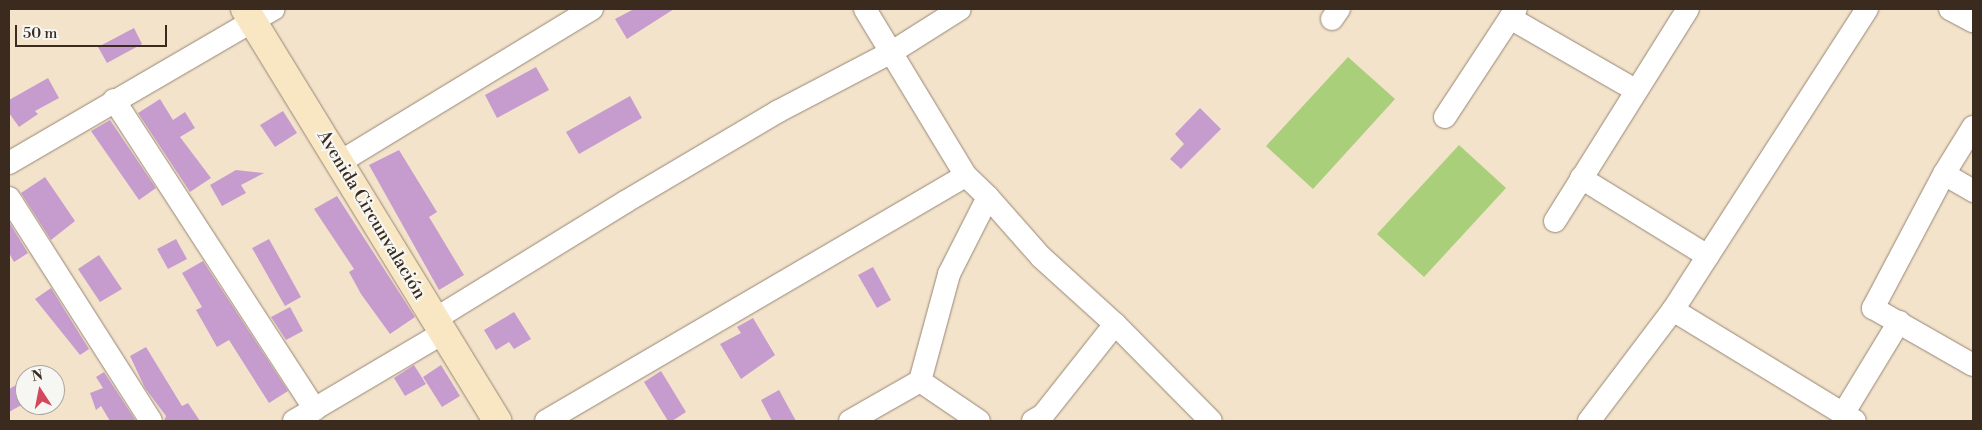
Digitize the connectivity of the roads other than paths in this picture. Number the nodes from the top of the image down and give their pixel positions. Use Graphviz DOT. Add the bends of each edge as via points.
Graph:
graph roads {
  1 [pos="592,9"];
  2 [pos="865,9"];
  3 [pos="960,9"];
  4 [pos="1688,9"];
  5 [pos="1867,9"];
  6 [pos="1950,9"];
  7 [pos="257,13"];
  8 [pos="1513,13"];
  9 [pos="1973,21"];
  10 [pos="892,52"];
  11 [pos="1635,90"];
  12 [pos="114,100"];
  13 [pos="1444,117"];
  14 [pos="1973,127"];
  15 [pos="340,162"];
  16 [pos="9,163"];
  17 [pos="1944,174"];
  18 [pos="966,176"];
  19 [pos="1581,178"];
  20 [pos="1973,191"];
  21 [pos="988,197"];
  22 [pos="9,198"];
  23 [pos="1555,221"];
  24 [pos="1708,256"];
  25 [pos="1673,310"];
  26 [pos="1899,322"];
  27 [pos="1115,324"];
  28 [pos="439,326"];
  29 [pos="1973,365"];
  30 [pos="920,381"];
  31 [pos="315,409"];
  32 [pos="1849,418"];
  33 [pos="151,421"];
  34 [pos="294,421"];
  35 [pos="497,421"];
  36 [pos="546,421"];
  37 [pos="850,421"];
  38 [pos="979,421"];
  39 [pos="1033,421"];
  40 [pos="1212,421"];
  41 [pos="1589,421"];
  1 -- 15 [label="street"];
  2 -- 10 [label="street"];
  3 -- 10 [label="street"];
  4 -- 11 [label="street"];
  5 -- 24 [label="street"];
  6 -- 9 [label="street"];
  7 -- 12 [label="street"];
  7 -- 15 [label="street, Avenida Circunvalación"];
  8 -- 11 [label="street"];
  8 -- 13 [label="street"];
  10 -- 18 [label="street"];
  10 -- 28 [label="street" via="777,112"];
  11 -- 19 [label="street"];
  12 -- 16 [label="street"];
  12 -- 31 [label="street"];
  14 -- 17 [label="street"];
  15 -- 28 [label="street, Avenida Circunvalación"];
  17 -- 20 [label="street"];
  17 -- 26 [label="street" via="1873,308"];
  18 -- 21 [label="street"];
  18 -- 36 [label="street"];
  19 -- 23 [label="street"];
  19 -- 24 [label="street"];
  21 -- 27 [label="street" via="1041,257"];
  21 -- 30 [label="street" via="949,274"];
  22 -- 33 [label="street"];
  24 -- 25 [label="street"];
  25 -- 32 [label="street"];
  25 -- 41 [label="street"];
  26 -- 29 [label="street"];
  26 -- 32 [label="street"];
  27 -- 39 [label="street" via="1043,415"];
  27 -- 40 [label="street"];
  28 -- 31 [label="street"];
  28 -- 35 [label="street, Avenida Circunvalación"];
  30 -- 37 [label="street"];
  30 -- 38 [label="street"];
  31 -- 34 [label="street"];
}
